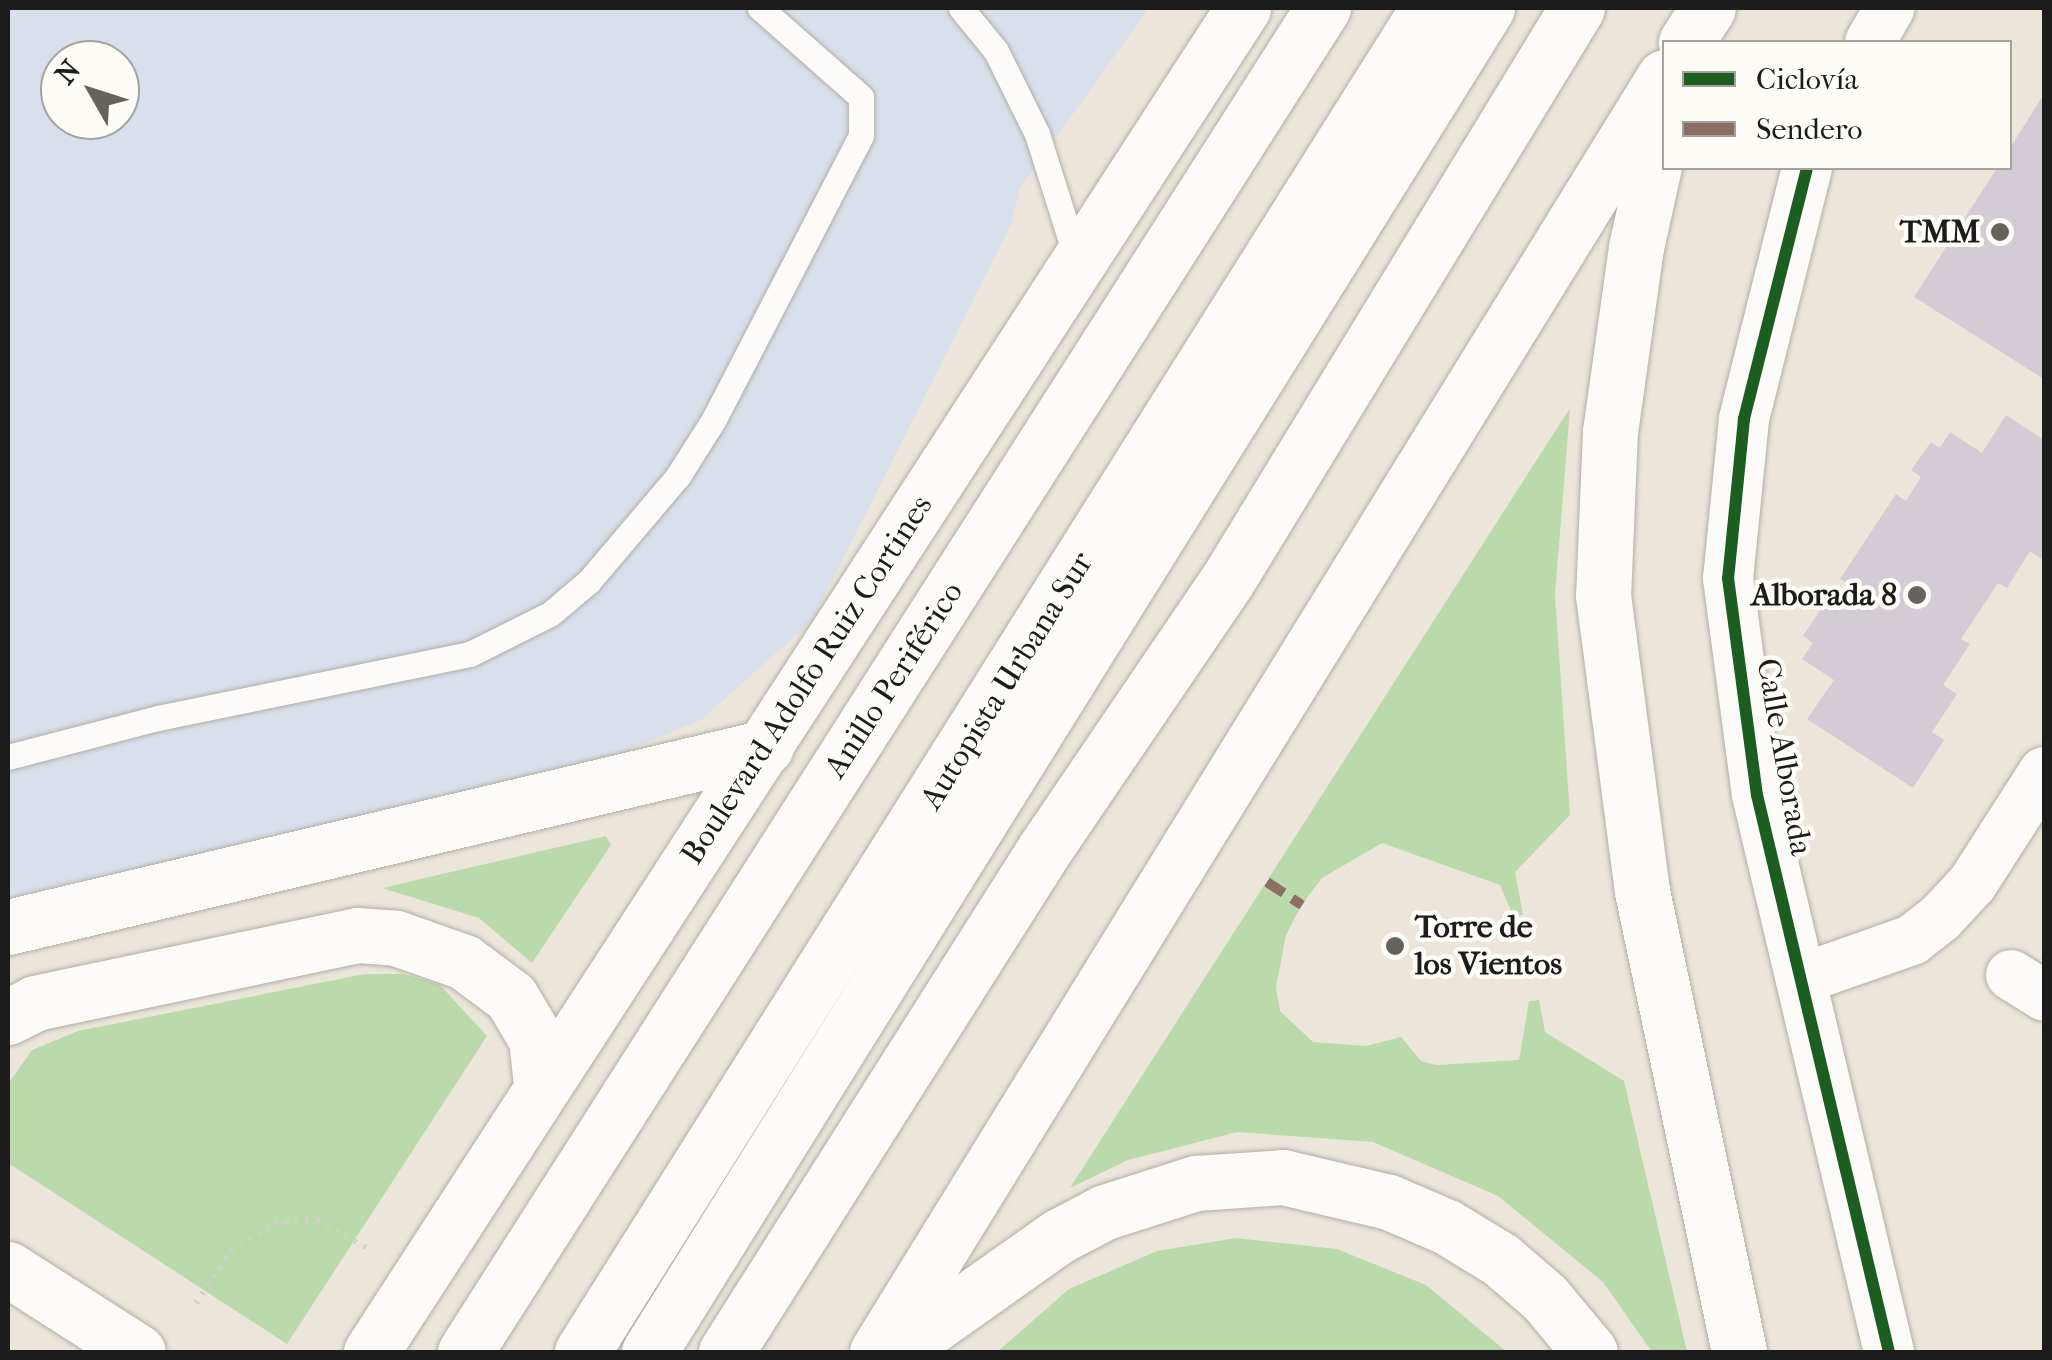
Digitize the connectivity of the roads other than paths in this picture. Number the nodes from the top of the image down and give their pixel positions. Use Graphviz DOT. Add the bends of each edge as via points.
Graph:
graph roads {
  1 [pos="760,8"];
  2 [pos="961,8"];
  3 [pos="1243,8"];
  4 [pos="1312,8"];
  5 [pos="1323,8"];
  6 [pos="1428,8"];
  7 [pos="1488,8"];
  8 [pos="1577,8"];
  9 [pos="1708,8"];
  10 [pos="1890,8"];
  11 [pos="1687,40"];
  12 [pos="1871,40"];
  13 [pos="1662,80"];
  14 [pos="1662,130"];
  15 [pos="1236,143"];
  16 [pos="1806,170"];
  17 [pos="1078,264"];
  18 [pos="766,748"];
  19 [pos="8,757"];
  20 [pos="2044,772"];
  21 [pos="8,928"];
  22 [pos="1802,979"];
  23 [pos="8,1017"];
  24 [pos="541,1084"];
  25 [pos="8,1269"];
  26 [pos="138,1352"];
  27 [pos="371,1352"];
  28 [pos="465,1352"];
  29 [pos="582,1352"];
  30 [pos="649,1352"];
  31 [pos="726,1352"];
  32 [pos="877,1352"];
  33 [pos="895,1352"];
  34 [pos="1590,1352"];
  35 [pos="1738,1352"];
  36 [pos="1889,1352"];
  1 -- 19 [label="lane" via="861,97 861,135 748,358 678,476 589,581 550,614 470,654 158,718"];
  2 -- 17 [label="lane" via="996,50 1037,134"];
  3 -- 17 [label="main road, Boulevard Adolfo Ruiz Cortines"];
  4 -- 15 [label="main road"];
  5 -- 15 [label="main road, Anillo Periférico"];
  6 -- 29 [label="main road, Autopista Urbana Sur"];
  7 -- 30 [label="main road, Autopista Urbana Sur"];
  8 -- 31 [label="main road" via="1227,581 1044,850"];
  9 -- 11 [label="main road"];
  10 -- 12 [label="street"];
  13 -- 32 [label="main road"];
  14 -- 35 [label="main road" via="1636,247 1610,431 1603,595 1642,892"];
  15 -- 28 [label="main road, Anillo Periférico"];
  16 -- 22 [label="street, Calle Alborada" via="1744,419 1728,578 1757,795"];
  17 -- 18 [label="main road, Boulevard Adolfo Ruiz Cortines"];
  18 -- 21 [label="main road"];
  18 -- 24 [label="main road, Boulevard Adolfo Ruiz Cortines"];
  20 -- 22 [label="street" via="1972,884 1941,917 1912,940"];
  22 -- 36 [label="street, Calle Alborada"];
  23 -- 24 [label="main road" via="34,1003 358,935 396,938 464,962 512,996 536,1038"];
  24 -- 27 [label="main road, Boulevard Adolfo Ruiz Cortines"];
  25 -- 26 [label="main road"];
  33 -- 34 [label="main road" via="1059,1236 1104,1212 1196,1183 1282,1177 1389,1202 1447,1227 1530,1285"];
}
